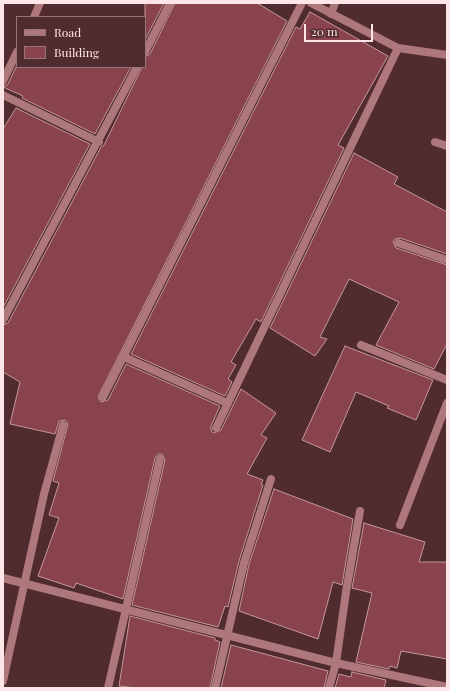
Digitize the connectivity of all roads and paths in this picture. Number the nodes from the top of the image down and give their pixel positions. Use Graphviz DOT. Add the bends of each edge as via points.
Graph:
graph roads {
  1 [pos="40,3"];
  2 [pos="170,3"];
  3 [pos="302,3"];
  4 [pos="310,3"];
  5 [pos="335,3"];
  6 [pos="331,14"];
  7 [pos="34,16"];
  8 [pos="398,48"];
  9 [pos="146,50"];
  10 [pos="16,54"];
  11 [pos="447,56"];
  12 [pos="136,68"];
  13 [pos="3,81"];
  14 [pos="3,95"];
  15 [pos="99,142"];
  16 [pos="435,142"];
  17 [pos="447,146"];
  18 [pos="398,243"];
  19 [pos="447,260"];
  20 [pos="3,320"];
  21 [pos="361,345"];
  22 [pos="124,357"];
  23 [pos="447,380"];
  24 [pos="103,397"];
  25 [pos="227,403"];
  26 [pos="447,403"];
  27 [pos="63,425"];
  28 [pos="216,428"];
  29 [pos="160,459"];
  30 [pos="271,479"];
  31 [pos="360,511"];
  32 [pos="400,524"];
  33 [pos="3,578"];
  34 [pos="24,582"];
  35 [pos="126,608"];
  36 [pos="228,635"];
  37 [pos="336,663"];
  38 [pos="3,681"];
  39 [pos="447,687"];
  40 [pos="108,688"];
  41 [pos="215,688"];
  42 [pos="329,688"];
  1 -- 7 [label="street"];
  2 -- 9 [label="street"];
  3 -- 22 [label="street"];
  4 -- 6 [label="street"];
  5 -- 6 [label="street"];
  6 -- 8 [label="street"];
  8 -- 11 [label="street"];
  8 -- 25 [label="street"];
  10 -- 13 [label="street"];
  12 -- 15 [label="street"];
  14 -- 15 [label="street"];
  15 -- 20 [label="street"];
  16 -- 17 [label="street"];
  18 -- 19 [label="street"];
  21 -- 23 [label="street"];
  22 -- 24 [label="street"];
  22 -- 25 [label="street"];
  25 -- 28 [label="street"];
  26 -- 32 [label="street"];
  27 -- 34 [label="street"];
  29 -- 35 [label="street"];
  30 -- 36 [label="street" via="244,563"];
  31 -- 37 [label="street"];
  33 -- 34 [label="street"];
  34 -- 35 [label="street"];
  34 -- 38 [label="street"];
  35 -- 36 [label="street"];
  35 -- 40 [label="street"];
  36 -- 37 [label="street"];
  36 -- 41 [label="street"];
  37 -- 39 [label="street"];
  37 -- 42 [label="street"];
}
